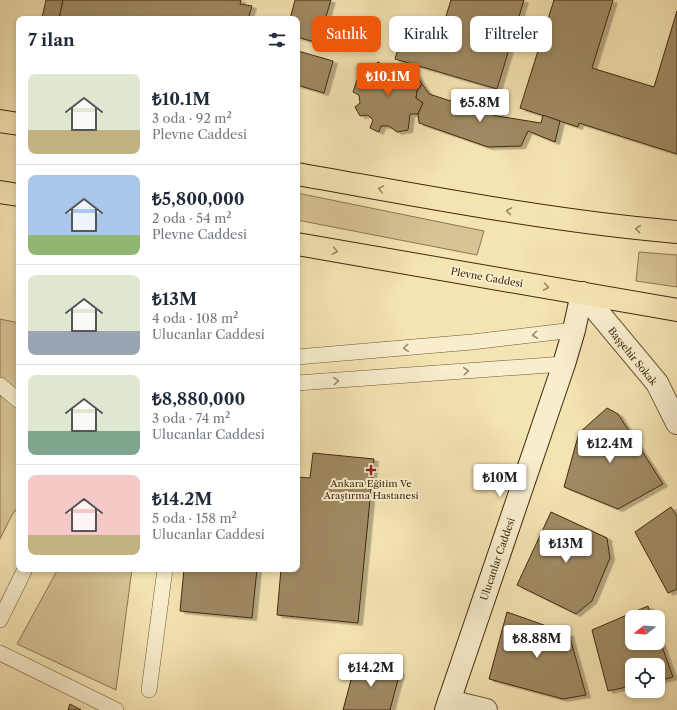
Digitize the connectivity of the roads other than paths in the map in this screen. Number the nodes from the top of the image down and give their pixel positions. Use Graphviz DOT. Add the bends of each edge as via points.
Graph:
graph roads {
  1 [pos="0,121"];
  2 [pos="16,124"];
  3 [pos="300,175"];
  4 [pos="0,192"];
  5 [pos="16,195"];
  6 [pos="677,232"];
  7 [pos="300,245"];
  8 [pos="582,293"];
  9 [pos="677,310"];
  10 [pos="574,330"];
  11 [pos="300,357"];
  12 [pos="564,364"];
  13 [pos="300,383"];
  14 [pos="0,385"];
  15 [pos="16,398"];
  16 [pos="677,423"];
  17 [pos="24,572"];
  18 [pos="165,572"];
  19 [pos="0,620"];
  20 [pos="0,653"];
  21 [pos="150,690"];
  22 [pos="448,705"];
  23 [pos="116,710"];
  24 [pos="486,710"];
  1 -- 2 [label="main road"];
  6 -- 3 [label="main road, one-way" via="545,217"];
  4 -- 5 [label="main road"];
  7 -- 8 [label="main road, Plevne Caddesi, one-way"];
  8 -- 9 [label="main road, Plevne Caddesi"];
  8 -- 10 [label="main road, Ulucanlar Caddesi"];
  8 -- 16 [label="main road, Başşehir Sokak" via="657,383"];
  10 -- 11 [label="lane, one-way" via="472,342"];
  10 -- 12 [label="main road, Ulucanlar Caddesi"];
  13 -- 12 [label="lane, one-way"];
  12 -- 22 [label="main road, Ulucanlar Caddesi"];
  14 -- 15 [label="lane"];
  17 -- 19 [label="lane"];
  18 -- 21 [label="lane"];
  20 -- 23 [label="lane"];
  22 -- 24 [label="main road"];
}
